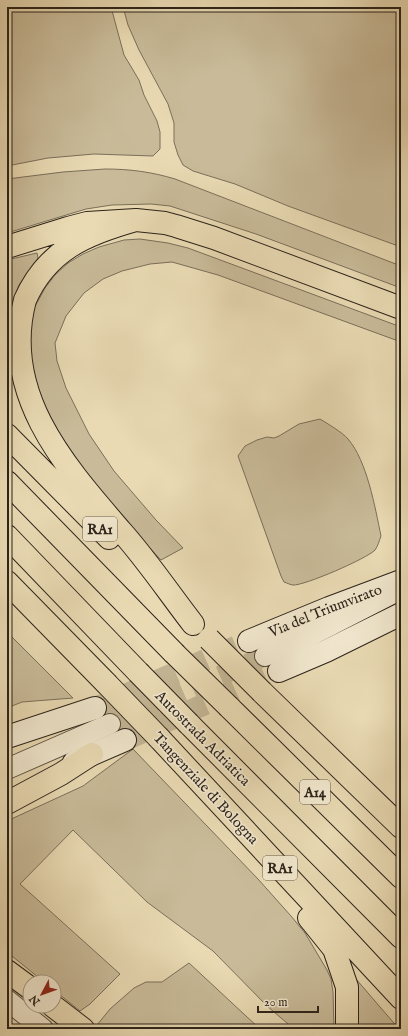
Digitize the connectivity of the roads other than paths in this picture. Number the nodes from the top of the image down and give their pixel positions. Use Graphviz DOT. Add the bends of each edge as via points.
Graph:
graph roads {
  1 [pos="136,220"];
  2 [pos="7,247"];
  3 [pos="401,308"];
  4 [pos="7,435"];
  5 [pos="7,482"];
  6 [pos="7,536"];
  7 [pos="401,581"];
  8 [pos="7,582"];
  9 [pos="7,588"];
  10 [pos="401,589"];
  11 [pos="401,605"];
  12 [pos="401,614"];
  13 [pos="193,624"];
  14 [pos="62,639"];
  15 [pos="249,641"];
  16 [pos="296,643"];
  17 [pos="272,664"];
  18 [pos="95,708"];
  19 [pos="110,724"];
  20 [pos="7,738"];
  21 [pos="125,740"];
  22 [pos="92,754"];
  23 [pos="331,758"];
  24 [pos="7,769"];
  25 [pos="195,777"];
  26 [pos="7,791"];
  27 [pos="7,803"];
  28 [pos="401,816"];
  29 [pos="401,827"];
  30 [pos="330,867"];
  31 [pos="401,877"];
  32 [pos="401,937"];
  33 [pos="401,950"];
  34 [pos="7,971"];
  35 [pos="22,982"];
  36 [pos="401,998"];
  37 [pos="7,1000"];
  38 [pos="62,1013"];
  39 [pos="43,1029"];
  40 [pos="83,1029"];
  41 [pos="347,1029"];
  1 -- 2 [label="highway" via="87,223"];
  1 -- 3 [label="highway" via="165,223 190,230"];
  1 -- 13 [label="highway" via="87,236 48,265 29,292 21,311 16,328 14,359 21,393 44,439 63,466 122,532"];
  4 -- 13 [label="highway, RA1"];
  5 -- 31 [label="highway, A14, bridge" via="174,653"];
  6 -- 30 [label="highway, Autostrada Adriatica / A14, bridge"];
  7 -- 15 [label="main road, Via del Triumvirato"];
  8 -- 14 [label="highway, Tangenziale di Bologna / RA1"];
  9 -- 14 [label="highway"];
  10 -- 16 [label="street, Via del Triumvirato"];
  11 -- 16 [label="street, Via del Triumvirato"];
  12 -- 17 [label="main road, Via del Triumvirato" via="326,651"];
  13 -- 23 [label="highway, RA1, bridge"];
  14 -- 25 [label="highway, Tangenziale di Bologna / RA1, bridge"];
  16 -- 17 [label="street, Via del Triumvirato"];
  18 -- 20 [label="main road"];
  19 -- 24 [label="street"];
  21 -- 22 [label="main road"];
  22 -- 26 [label="main road"];
  22 -- 27 [label="highway"];
  23 -- 28 [label="highway"];
  23 -- 29 [label="highway, RA1"];
  25 -- 36 [label="highway, Tangenziale di Bologna / RA1"];
  25 -- 41 [label="highway" via="334,949 348,987"];
  30 -- 32 [label="highway, Autostrada Adriatica / A14"];
  30 -- 33 [label="highway, A14"];
  34 -- 35 [label="highway"];
  37 -- 39 [label="street"];
  38 -- 40 [label="highway"];
}
